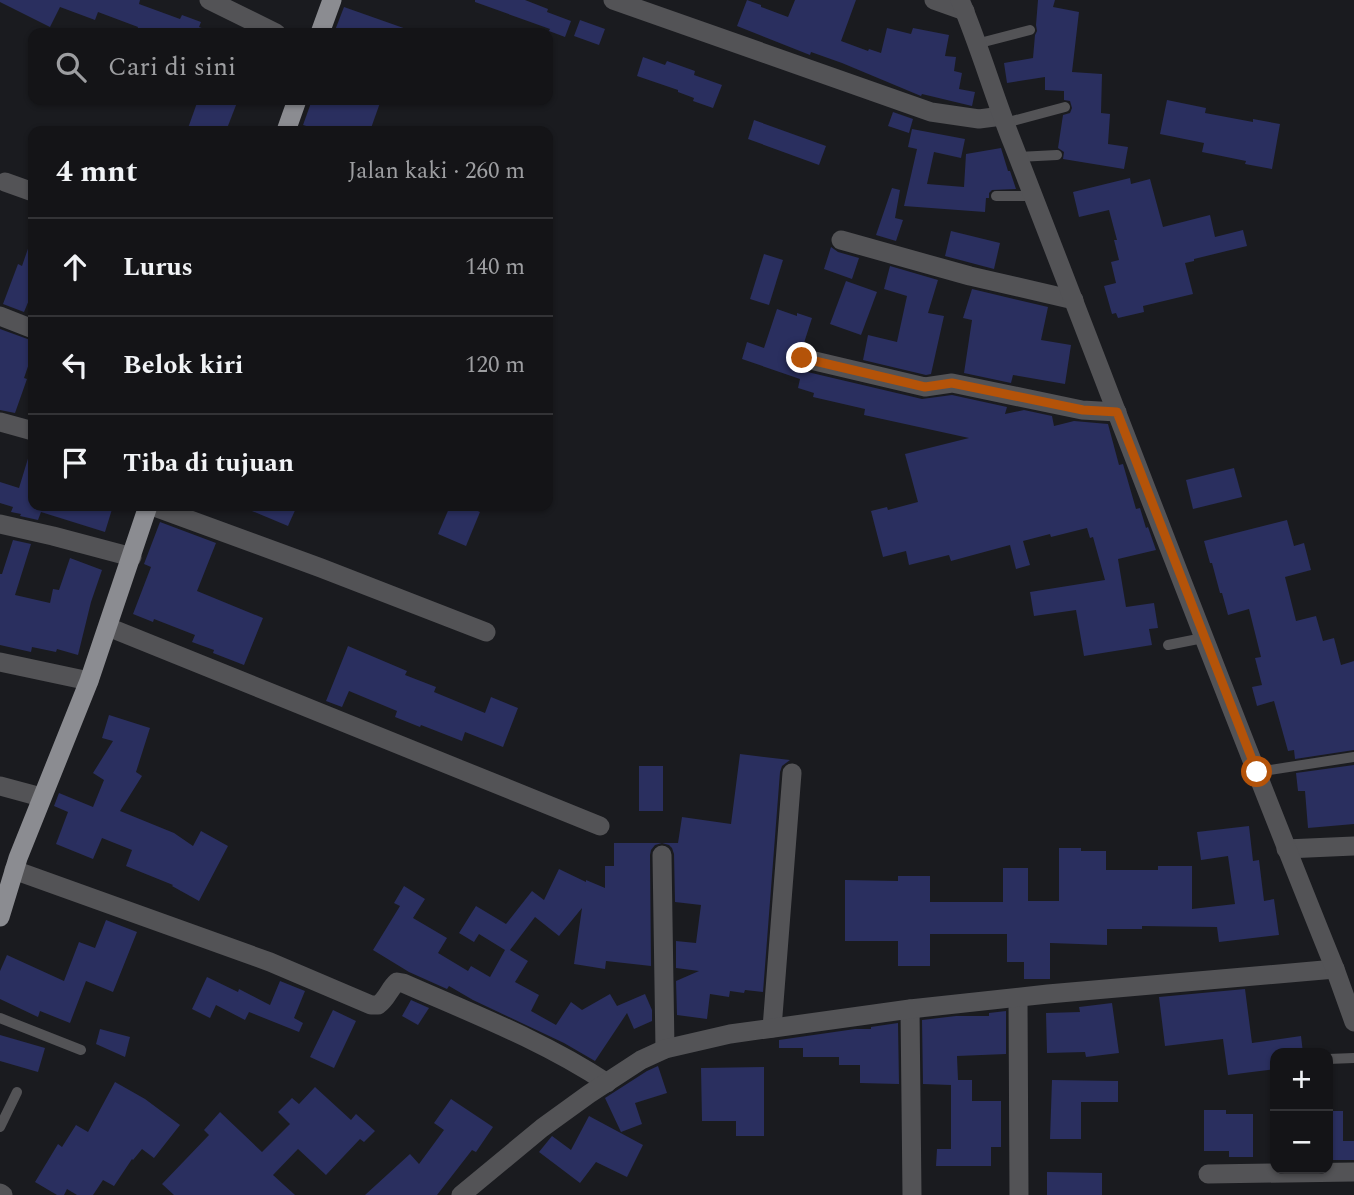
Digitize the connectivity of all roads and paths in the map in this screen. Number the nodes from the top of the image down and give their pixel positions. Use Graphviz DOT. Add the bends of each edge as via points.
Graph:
graph roads {
  1 [pos="209,0"];
  2 [pos="332,0"];
  3 [pos="613,0"];
  4 [pos="934,0"];
  5 [pos="963,6"];
  6 [pos="266,28"];
  7 [pos="322,28"];
  8 [pos="1030,30"];
  9 [pos="976,44"];
  10 [pos="295,105"];
  11 [pos="1065,107"];
  12 [pos="1003,119"];
  13 [pos="287,126"];
  14 [pos="1057,155"];
  15 [pos="1018,157"];
  16 [pos="5,182"];
  17 [pos="28,190"];
  18 [pos="1033,196"];
  19 [pos="996,197"];
  20 [pos="841,240"];
  21 [pos="1074,300"];
  22 [pos="0,316"];
  23 [pos="28,327"];
  24 [pos="802,358"];
  25 [pos="1117,412"];
  26 [pos="0,422"];
  27 [pos="28,430"];
  28 [pos="148,511"];
  29 [pos="164,511"];
  30 [pos="0,524"];
  31 [pos="131,558"];
  32 [pos="108,627"];
  33 [pos="486,632"];
  34 [pos="1203,638"];
  35 [pos="1168,645"];
  36 [pos="0,662"];
  37 [pos="89,681"];
  38 [pos="1354,757"];
  39 [pos="1257,772"];
  40 [pos="792,773"];
  41 [pos="0,786"];
  42 [pos="41,797"];
  43 [pos="600,826"];
  44 [pos="1354,846"];
  45 [pos="1286,849"];
  46 [pos="663,855"];
  47 [pos="8,876"];
  48 [pos="0,917"];
  49 [pos="1335,968"];
  50 [pos="1018,998"];
  51 [pos="910,1009"];
  52 [pos="0,1018"];
  53 [pos="1354,1022"];
  54 [pos="772,1028"];
  55 [pos="665,1049"];
  56 [pos="81,1050"];
  57 [pos="1354,1058"];
  58 [pos="1333,1059"];
  59 [pos="607,1083"];
  60 [pos="17,1092"];
  61 [pos="0,1128"];
  62 [pos="1354,1172"];
  63 [pos="1208,1174"];
  64 [pos="461,1195"];
  65 [pos="912,1195"];
  66 [pos="1019,1195"];
  1 -- 6 [label="street"];
  2 -- 7 [label="main road"];
  3 -- 12 [label="street" via="931,112"];
  4 -- 5 [label="street"];
  5 -- 9 [label="street"];
  8 -- 9 [label="lane"];
  9 -- 12 [label="street"];
  10 -- 13 [label="main road"];
  11 -- 12 [label="lane"];
  12 -- 15 [label="street"];
  14 -- 15 [label="lane"];
  15 -- 18 [label="street"];
  16 -- 17 [label="street"];
  18 -- 19 [label="lane"];
  18 -- 21 [label="street"];
  20 -- 21 [label="street"];
  21 -- 25 [label="street"];
  22 -- 23 [label="street"];
  24 -- 25 [label="street" via="925,387 952,383 1083,410"];
  25 -- 34 [label="street"];
  26 -- 27 [label="street"];
  28 -- 31 [label="main road"];
  29 -- 33 [label="street"];
  30 -- 31 [label="street"];
  31 -- 32 [label="main road"];
  32 -- 37 [label="main road"];
  32 -- 43 [label="street"];
  34 -- 35 [label="lane"];
  34 -- 39 [label="street"];
  36 -- 37 [label="street"];
  37 -- 42 [label="main road"];
  38 -- 39 [label="lane"];
  39 -- 45 [label="street"];
  40 -- 54 [label="street"];
  41 -- 42 [label="street"];
  42 -- 47 [label="main road"];
  44 -- 45 [label="street"];
  45 -- 49 [label="street"];
  46 -- 55 [label="street"];
  47 -- 48 [label="main road"];
  47 -- 59 [label="street" via="270,962 371,1005 383,1002 391,987 402,983 528,1039"];
  49 -- 50 [label="street"];
  49 -- 53 [label="street"];
  50 -- 51 [label="street"];
  50 -- 66 [label="street"];
  51 -- 54 [label="street"];
  51 -- 65 [label="street"];
  52 -- 56 [label="lane"];
  54 -- 55 [label="street"];
  55 -- 59 [label="street"];
  57 -- 58 [label="lane"];
  59 -- 64 [label="street" via="542,1128"];
  60 -- 61 [label="lane"];
  62 -- 63 [label="street"];
}
